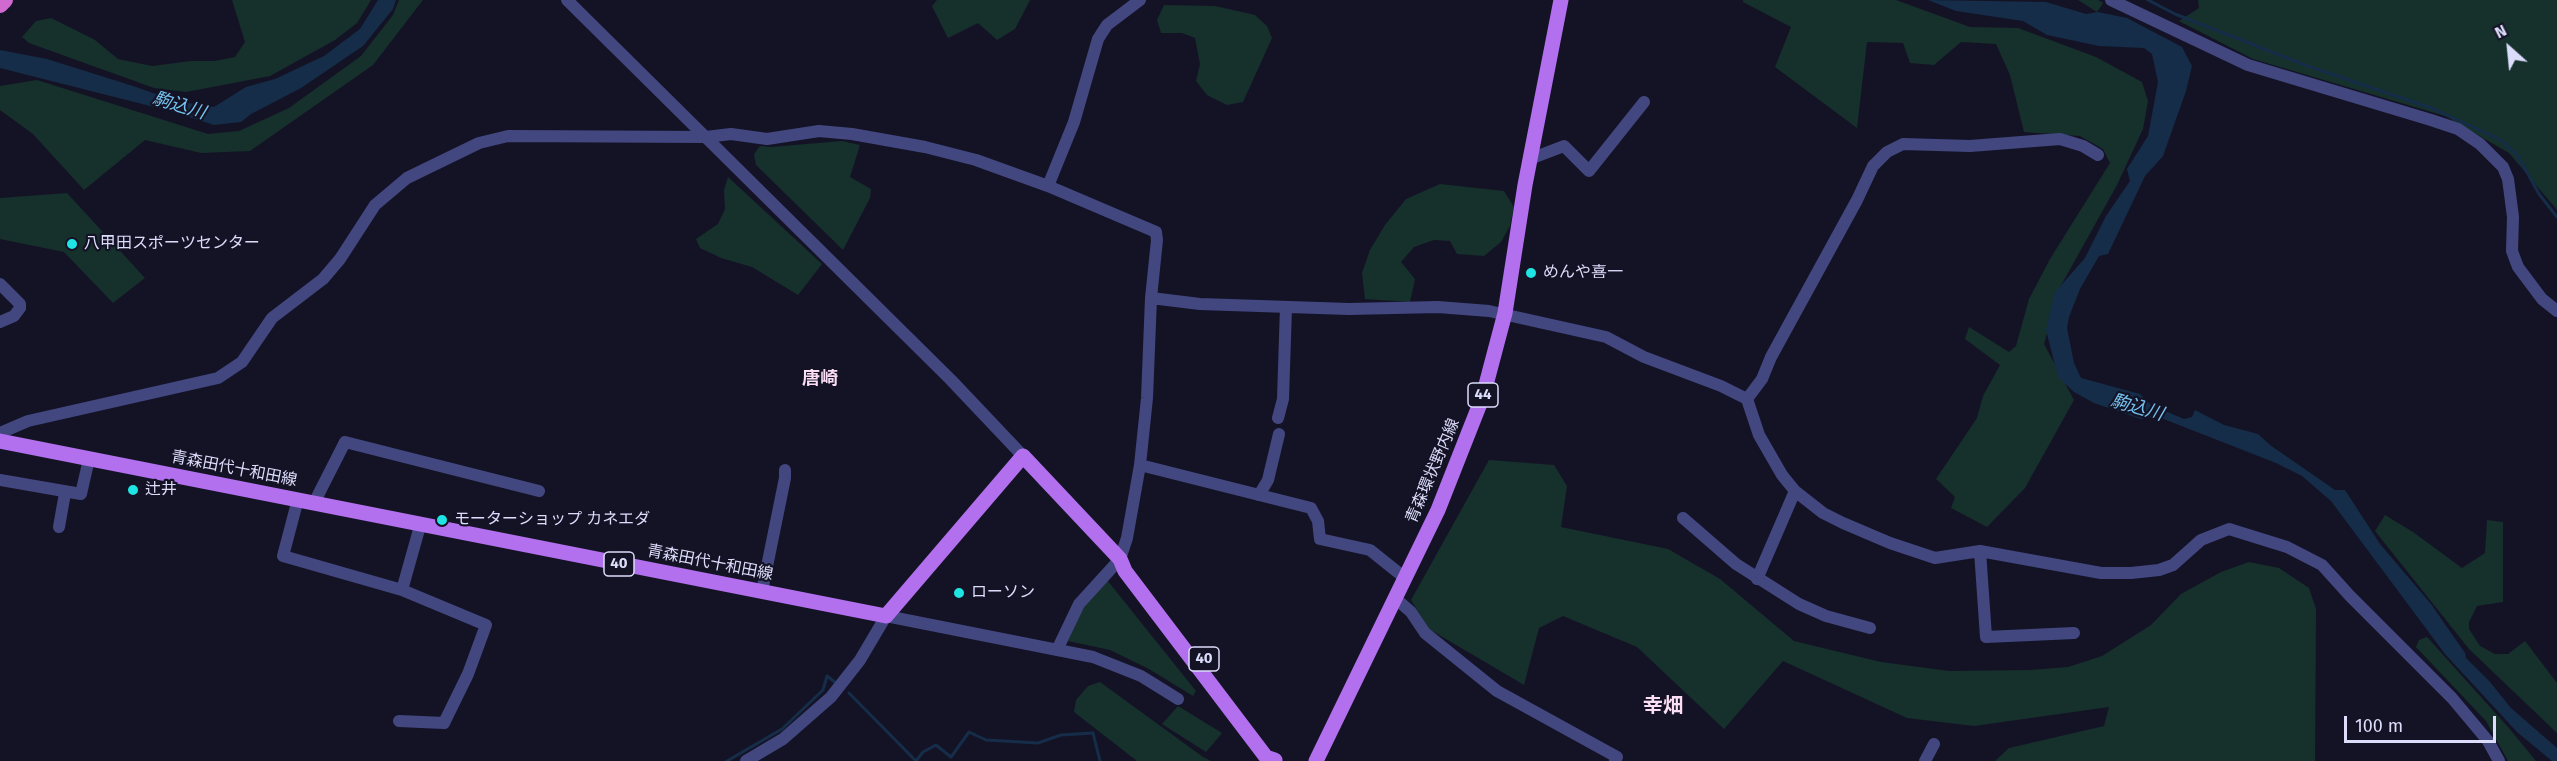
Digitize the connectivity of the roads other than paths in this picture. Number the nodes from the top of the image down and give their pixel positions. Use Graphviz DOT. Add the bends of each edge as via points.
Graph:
graph roads {
  1 [pos="4,0"];
  2 [pos="567,0"];
  3 [pos="1140,0"];
  4 [pos="1561,0"];
  5 [pos="2111,0"];
  6 [pos="0,5"];
  7 [pos="1644,102"];
  8 [pos="706,137"];
  9 [pos="2098,155"];
  10 [pos="1530,159"];
  11 [pos="1048,186"];
  12 [pos="0,284"];
  13 [pos="1151,298"];
  14 [pos="1286,307"];
  15 [pos="2557,311"];
  16 [pos="1504,313"];
  17 [pos="0,322"];
  18 [pos="1747,399"];
  19 [pos="1278,418"];
  20 [pos="0,433"];
  21 [pos="1279,434"];
  22 [pos="0,441"];
  23 [pos="1023,456"];
  24 [pos="89,459"];
  25 [pos="1140,465"];
  26 [pos="784,470"];
  27 [pos="0,480"];
  28 [pos="539,491"];
  29 [pos="65,492"];
  30 [pos="1795,492"];
  31 [pos="1259,495"];
  32 [pos="298,499"];
  33 [pos="314,503"];
  34 [pos="1683,518"];
  35 [pos="420,526"];
  36 [pos="59,527"];
  37 [pos="1980,551"];
  38 [pos="1121,562"];
  39 [pos="1405,578"];
  40 [pos="1756,579"];
  41 [pos="402,590"];
  42 [pos="762,591"];
  43 [pos="1395,598"];
  44 [pos="886,616"];
  45 [pos="1870,628"];
  46 [pos="2074,633"];
  47 [pos="1057,650"];
  48 [pos="1178,699"];
  49 [pos="399,721"];
  50 [pos="1934,744"];
  51 [pos="1276,760"];
  52 [pos="746,761"];
  53 [pos="1316,761"];
  54 [pos="1615,761"];
  55 [pos="1925,761"];
  56 [pos="2499,761"];
  1 -- 6 [label="highway"];
  2 -- 8 [label="street"];
  3 -- 11 [label="street" via="1107,25 1098,39 1074,122"];
  4 -- 10 [label="main road, 青森環状野内線 / 44"];
  5 -- 15 [label="street" via="2248,65 2458,129 2480,144 2503,167 2508,179 2512,251 2518,267 2542,299"];
  7 -- 10 [label="street" via="1589,171 1564,146"];
  8 -- 11 [label="street" via="731,134 767,139 819,131 852,134 976,160"];
  8 -- 20 [label="street" via="508,136 479,143 407,178 375,206 323,279 272,318 242,362 218,378 28,422"];
  8 -- 23 [label="street"];
  9 -- 18 [label="street" via="2060,139 1970,146 1903,144 1887,152 1873,166 1762,379"];
  10 -- 16 [label="main road, 青森環状野内線 / 44"];
  11 -- 13 [label="street" via="1156,232"];
  12 -- 17 [label="street" via="20,304 14,316"];
  13 -- 14 [label="street"];
  13 -- 25 [label="street"];
  14 -- 16 [label="street" via="1438,307"];
  14 -- 19 [label="street" via="1283,399"];
  16 -- 18 [label="street" via="1606,337 1644,357"];
  16 -- 39 [label="main road, 青森環状野内線 / 44" via="1471,429"];
  18 -- 30 [label="street" via="1759,435"];
  21 -- 31 [label="street" via="1268,480"];
  22 -- 24 [label="main road, 青森田代十和田線 / 40"];
  23 -- 38 [label="main road, 40"];
  23 -- 44 [label="main road"];
  24 -- 29 [label="street" via="83,491"];
  24 -- 32 [label="main road, 青森田代十和田線 / 40"];
  25 -- 31 [label="street"];
  25 -- 38 [label="street"];
  26 -- 42 [label="street"];
  27 -- 29 [label="street"];
  28 -- 33 [label="street" via="345,442"];
  29 -- 36 [label="street"];
  30 -- 37 [label="street" via="1823,513 1935,558"];
  30 -- 40 [label="street"];
  31 -- 39 [label="street" via="1311,507 1320,539 1370,550"];
  32 -- 33 [label="main road, 青森田代十和田線 / 40"];
  32 -- 41 [label="street" via="283,556"];
  33 -- 35 [label="main road, 青森田代十和田線 / 40"];
  34 -- 40 [label="street"];
  35 -- 41 [label="street"];
  35 -- 42 [label="main road, 青森田代十和田線 / 40"];
  37 -- 46 [label="street" via="1986,637"];
  37 -- 56 [label="street" via="2101,573 2131,573 2173,565 2201,540 2229,529 2288,547 2322,565 2452,698 2488,741"];
  38 -- 47 [label="street" via="1079,604"];
  38 -- 51 [label="main road, 40" via="1130,567 1220,680 1274,751"];
  39 -- 43 [label="main road, 青森環状野内線 / 44"];
  40 -- 45 [label="street" via="1826,616"];
  41 -- 49 [label="street" via="486,625 444,723"];
  42 -- 44 [label="main road, 青森田代十和田線 / 40"];
  43 -- 53 [label="main road, 青森環状野内線 / 44"];
  43 -- 54 [label="street" via="1412,612 1425,633 1497,691 1617,757"];
  44 -- 47 [label="street"];
  44 -- 52 [label="street" via="860,660 831,697 795,729"];
  47 -- 48 [label="street" via="1118,666"];
  50 -- 55 [label="street"];
}
